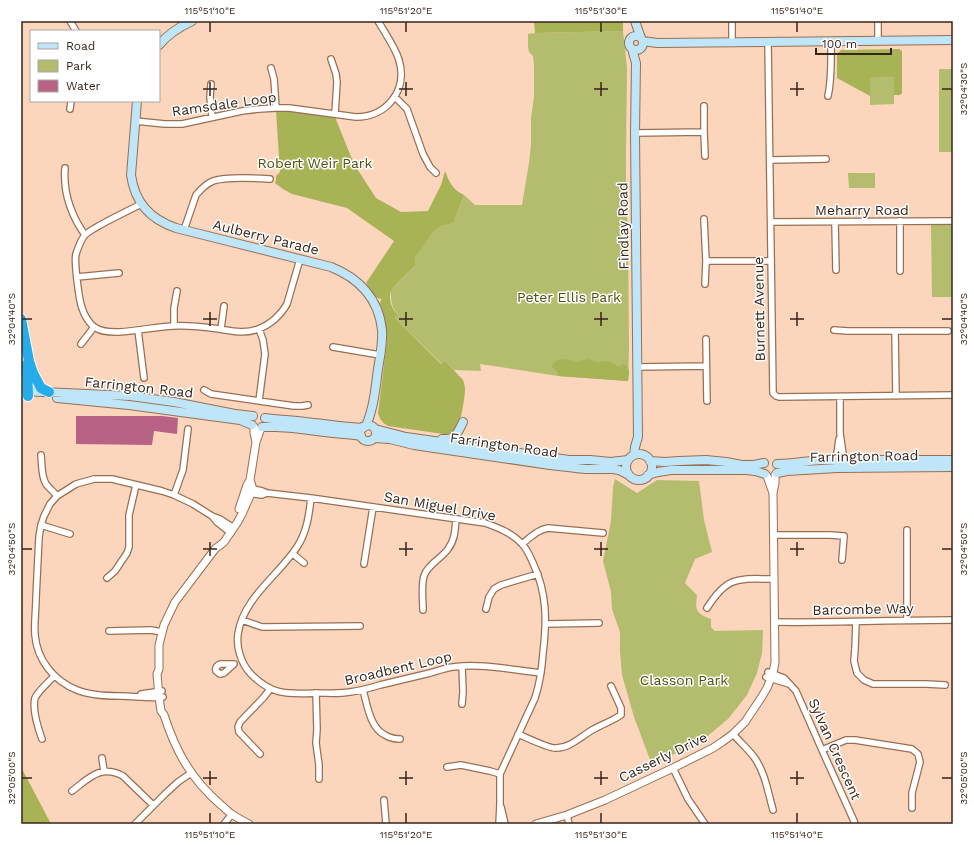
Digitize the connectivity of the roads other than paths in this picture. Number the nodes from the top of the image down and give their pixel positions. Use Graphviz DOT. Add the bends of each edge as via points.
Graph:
graph roads {
  1 [pos="192,21"];
  2 [pos="378,21"];
  3 [pos="635,21"];
  4 [pos="732,21"];
  5 [pos="878,21"];
  6 [pos="953,40"];
  7 [pos="831,41"];
  8 [pos="878,41"];
  9 [pos="732,42"];
  10 [pos="768,42"];
  11 [pos="639,43"];
  12 [pos="160,44"];
  13 [pos="331,59"];
  14 [pos="271,68"];
  15 [pos="212,84"];
  16 [pos="828,96"];
  17 [pos="396,97"];
  18 [pos="72,102"];
  19 [pos="137,102"];
  20 [pos="704,106"];
  21 [pos="276,108"];
  22 [pos="70,109"];
  23 [pos="335,114"];
  24 [pos="212,117"];
  25 [pos="135,121"];
  26 [pos="704,132"];
  27 [pos="635,133"];
  28 [pos="705,156"];
  29 [pos="826,159"];
  30 [pos="770,160"];
  31 [pos="65,168"];
  32 [pos="436,173"];
  33 [pos="270,179"];
  34 [pos="141,204"];
  35 [pos="704,219"];
  36 [pos="900,221"];
  37 [pos="953,221"];
  38 [pos="771,222"];
  39 [pos="835,222"];
  40 [pos="184,230"];
  41 [pos="85,235"];
  42 [pos="300,259"];
  43 [pos="706,261"];
  44 [pos="770,261"];
  45 [pos="836,270"];
  46 [pos="900,271"];
  47 [pos="119,273"];
  48 [pos="77,277"];
  49 [pos="705,284"];
  50 [pos="177,291"];
  51 [pos="224,306"];
  52 [pos="21,319"];
  53 [pos="174,326"];
  54 [pos="94,328"];
  55 [pos="259,329"];
  56 [pos="138,330"];
  57 [pos="221,330"];
  58 [pos="834,330"];
  59 [pos="895,331"];
  60 [pos="948,331"];
  61 [pos="25,336"];
  62 [pos="706,339"];
  63 [pos="81,344"];
  64 [pos="333,347"];
  65 [pos="380,355"];
  66 [pos="706,366"];
  67 [pos="637,367"];
  68 [pos="144,378"];
  69 [pos="204,390"];
  70 [pos="49,392"];
  71 [pos="24,394"];
  72 [pos="953,395"];
  73 [pos="896,396"];
  74 [pos="840,397"];
  75 [pos="707,400"];
  76 [pos="259,401"];
  77 [pos="308,405"];
  78 [pos="253,416"];
  79 [pos="265,418"];
  80 [pos="463,422"];
  81 [pos="257,427"];
  82 [pos="370,428"];
  83 [pos="188,429"];
  84 [pos="361,436"];
  85 [pos="406,437"];
  86 [pos="638,437"];
  87 [pos="375,438"];
  88 [pos="41,455"];
  89 [pos="634,455"];
  90 [pos="649,459"];
  91 [pos="628,460"];
  92 [pos="953,460"];
  93 [pos="764,463"];
  94 [pos="777,464"];
  95 [pos="840,464"];
  96 [pos="953,467"];
  97 [pos="629,475"];
  98 [pos="648,475"];
  99 [pos="771,475"];
  100 [pos="136,485"];
  101 [pos="248,490"];
  102 [pos="174,495"];
  103 [pos="58,496"];
  104 [pos="311,498"];
  105 [pos="373,507"];
  106 [pos="456,519"];
  107 [pos="41,525"];
  108 [pos="231,529"];
  109 [pos="907,530"];
  110 [pos="603,533"];
  111 [pos="70,534"];
  112 [pos="774,534"];
  113 [pos="522,544"];
  114 [pos="292,554"];
  115 [pos="842,560"];
  116 [pos="304,562"];
  117 [pos="364,564"];
  118 [pos="538,574"];
  119 [pos="107,578"];
  120 [pos="773,579"];
  121 [pos="707,608"];
  122 [pos="486,609"];
  123 [pos="423,610"];
  124 [pos="242,620"];
  125 [pos="907,620"];
  126 [pos="953,620"];
  127 [pos="599,622"];
  128 [pos="774,622"];
  129 [pos="856,622"];
  130 [pos="546,624"];
  131 [pos="360,626"];
  132 [pos="109,631"];
  133 [pos="162,632"];
  134 [pos="242,661"];
  135 [pos="234,664"];
  136 [pos="462,666"];
  137 [pos="541,674"];
  138 [pos="770,675"];
  139 [pos="54,676"];
  140 [pos="945,685"];
  141 [pos="611,686"];
  142 [pos="270,689"];
  143 [pos="363,690"];
  144 [pos="316,693"];
  145 [pos="160,694"];
  146 [pos="462,704"];
  147 [pos="518,734"];
  148 [pos="733,734"];
  149 [pos="42,739"];
  150 [pos="400,739"];
  151 [pos="822,750"];
  152 [pos="260,754"];
  153 [pos="102,758"];
  154 [pos="447,766"];
  155 [pos="673,768"];
  156 [pos="104,771"];
  157 [pos="191,773"];
  158 [pos="500,774"];
  159 [pos="319,779"];
  160 [pos="72,791"];
  161 [pos="384,800"];
  162 [pos="153,805"];
  163 [pos="500,805"];
  164 [pos="912,808"];
  165 [pos="773,810"];
  166 [pos="232,814"];
  167 [pos="567,815"];
  168 [pos="135,824"];
  169 [pos="224,824"];
  170 [pos="249,824"];
  171 [pos="386,824"];
  172 [pos="499,824"];
  173 [pos="505,824"];
  174 [pos="536,824"];
  175 [pos="569,824"];
  176 [pos="704,824"];
  177 [pos="855,824"];
  1 -- 12 [label="main road" via="176,29"];
  2 -- 17 [label="street" via="399,57 401,79"];
  3 -- 11 [label="main road, Findlay Road"];
  4 -- 9 [label="street"];
  5 -- 8 [label="street"];
  6 -- 8 [label="main road"];
  7 -- 8 [label="main road"];
  7 -- 10 [label="main road"];
  7 -- 16 [label="street"];
  9 -- 10 [label="main road"];
  9 -- 11 [label="main road"];
  10 -- 30 [label="street, Burnett Avenue"];
  11 -- 27 [label="main road, Findlay Road" via="636,63"];
  13 -- 23 [label="street" via="337,82"];
  14 -- 21 [label="street"];
  15 -- 24 [label="street"];
  17 -- 23 [label="street, Ramsdale Loop" via="380,111 369,116"];
  17 -- 32 [label="street" via="407,109 423,154"];
  18 -- 22 [label="street"];
  19 -- 25 [label="main road, Aulberry Parade"];
  20 -- 26 [label="street"];
  21 -- 23 [label="street, Ramsdale Loop"];
  21 -- 24 [label="street, Ramsdale Loop"];
  24 -- 25 [label="street, Ramsdale Loop" via="178,124"];
  25 -- 34 [label="main road, Aulberry Parade" via="131,175"];
  26 -- 27 [label="street"];
  26 -- 28 [label="street"];
  27 -- 67 [label="main road, Findlay Road"];
  29 -- 30 [label="street"];
  30 -- 38 [label="street, Burnett Avenue"];
  31 -- 41 [label="street" via="68,201"];
  33 -- 40 [label="street" via="230,179 212,182 196,196"];
  34 -- 40 [label="main road, Aulberry Parade" via="157,219"];
  34 -- 41 [label="street"];
  35 -- 43 [label="street"];
  36 -- 37 [label="street, Meharry Road"];
  36 -- 39 [label="street, Meharry Road"];
  36 -- 46 [label="street"];
  38 -- 39 [label="street, Meharry Road"];
  38 -- 44 [label="street, Burnett Avenue"];
  39 -- 45 [label="street"];
  40 -- 42 [label="main road, Aulberry Parade"];
  41 -- 48 [label="street" via="76,255"];
  42 -- 55 [label="street" via="284,310"];
  42 -- 65 [label="main road, Aulberry Parade" via="338,269 364,288 373,302 381,324"];
  43 -- 44 [label="street"];
  43 -- 49 [label="street"];
  44 -- 74 [label="street, Burnett Avenue" via="773,393 779,397"];
  47 -- 48 [label="street"];
  48 -- 54 [label="street" via="81,308"];
  50 -- 53 [label="street"];
  51 -- 57 [label="street"];
  52 -- 61 [label="highway"];
  53 -- 56 [label="street"];
  53 -- 57 [label="street"];
  54 -- 56 [label="street" via="116,332"];
  54 -- 63 [label="street"];
  55 -- 57 [label="street" via="244,332"];
  55 -- 76 [label="street" via="265,354"];
  56 -- 68 [label="street"];
  58 -- 59 [label="street"];
  59 -- 60 [label="street"];
  59 -- 73 [label="street"];
  61 -- 70 [label="highway" via="33,373 41,388"];
  61 -- 71 [label="highway"];
  62 -- 66 [label="street"];
  64 -- 65 [label="street"];
  65 -- 82 [label="main road, Aulberry Parade"];
  66 -- 67 [label="street"];
  66 -- 75 [label="street"];
  67 -- 86 [label="main road, Findlay Road"];
  69 -- 76 [label="street" via="211,394"];
  70 -- 71 [label="main road, Farrington Road"];
  70 -- 78 [label="main road, Farrington Road" via="130,396"];
  71 -- 81 [label="main road, Farrington Road" via="129,404 240,420"];
  72 -- 73 [label="street, Burnett Avenue"];
  73 -- 74 [label="street, Burnett Avenue"];
  74 -- 95 [label="street" via="837,454"];
  76 -- 77 [label="street" via="294,406"];
  78 -- 79 [label="main road" via="262,414"];
  78 -- 81 [label="main road" via="251,420"];
  79 -- 81 [label="main road" via="266,422"];
  79 -- 82 [label="main road, Farrington Road"];
  80 -- 85 [label="main road" via="451,438 414,435"];
  81 -- 84 [label="main road, Farrington Road" via="293,428"];
  81 -- 101 [label="street" via="250,480 252,486"];
  82 -- 84 [label="main road" via="361,432"];
  82 -- 85 [label="main road, Farrington Road"];
  82 -- 87 [label="main road" via="376,434"];
  83 -- 102 [label="street" via="183,470"];
  84 -- 87 [label="main road" via="368,442"];
  85 -- 91 [label="main road, Farrington Road" via="569,460"];
  86 -- 89 [label="main road, Findlay Road"];
  86 -- 90 [label="main road, Findlay Road"];
  87 -- 97 [label="main road, Farrington Road" via="550,465 613,469"];
  88 -- 103 [label="street" via="45,481"];
  89 -- 90 [label="main road" via="641,454"];
  89 -- 91 [label="main road"];
  90 -- 93 [label="main road" via="665,462 706,460 742,464"];
  90 -- 98 [label="main road" via="651,468"];
  91 -- 97 [label="main road" via="626,468"];
  92 -- 95 [label="main road, Farrington Road"];
  93 -- 94 [label="main road" via="771,460"];
  93 -- 99 [label="main road" via="762,470"];
  94 -- 95 [label="main road, Farrington Road" via="808,461"];
  94 -- 99 [label="main road" via="778,469"];
  95 -- 96 [label="main road, Farrington Road"];
  95 -- 99 [label="main road, Farrington Road"];
  97 -- 98 [label="main road" via="641,479"];
  98 -- 99 [label="main road, Farrington Road" via="671,470 746,470"];
  99 -- 112 [label="street, Casserly Drive" via="775,483"];
  100 -- 102 [label="street"];
  100 -- 103 [label="street" via="112,479 94,479 76,484"];
  100 -- 119 [label="street" via="129,515 129,547 115,571"];
  101 -- 104 [label="street, San Miguel Drive"];
  101 -- 108 [label="street" via="242,514"];
  102 -- 108 [label="street" via="193,504"];
  103 -- 107 [label="street" via="50,504"];
  104 -- 105 [label="street, San Miguel Drive"];
  104 -- 114 [label="street, Broadbent Loop" via="305,531"];
  105 -- 106 [label="street, San Miguel Drive"];
  105 -- 117 [label="street"];
  106 -- 113 [label="street, San Miguel Drive" via="486,523 510,533"];
  106 -- 123 [label="street" via="451,545 424,575"];
  107 -- 111 [label="street"];
  107 -- 139 [label="street" via="35,634 41,657"];
  108 -- 133 [label="street" via="224,542 215,549 175,602"];
  109 -- 125 [label="street"];
  110 -- 113 [label="street" via="548,528 537,531"];
  112 -- 115 [label="street" via="844,536"];
  112 -- 120 [label="street, Casserly Drive"];
  113 -- 118 [label="street, San Miguel Drive"];
  114 -- 116 [label="street"];
  114 -- 124 [label="street, Broadbent Loop" via="247,608"];
  118 -- 122 [label="street" via="494,589 488,597"];
  118 -- 130 [label="street, San Miguel Drive"];
  120 -- 121 [label="street" via="736,580 720,591"];
  120 -- 128 [label="street, Casserly Drive"];
  124 -- 131 [label="street" via="262,627"];
  124 -- 134 [label="street, Broadbent Loop" via="238,633 238,648"];
  125 -- 126 [label="street, Barcombe Way"];
  125 -- 129 [label="street, Barcombe Way"];
  127 -- 130 [label="street"];
  128 -- 129 [label="street, Barcombe Way"];
  128 -- 138 [label="street, Casserly Drive" via="774,652 770,661"];
  129 -- 140 [label="street" via="854,661 857,673 864,680 872,684"];
  130 -- 137 [label="street, San Miguel Drive"];
  132 -- 133 [label="street"];
  133 -- 145 [label="street" via="159,651"];
  134 -- 135 [label="street"];
  134 -- 142 [label="street, Broadbent Loop" via="255,678"];
  136 -- 137 [label="street, Broadbent Loop" via="486,666"];
  136 -- 143 [label="street, Broadbent Loop"];
  136 -- 146 [label="street"];
  137 -- 147 [label="street, San Miguel Drive" via="535,698"];
  138 -- 148 [label="street, Casserly Drive" via="762,688 761,698 745,722"];
  138 -- 151 [label="street, Sylvan Crescent" via="784,678 796,691"];
  139 -- 145 [label="street" via="79,691 108,696"];
  139 -- 149 [label="street" via="36,698 38,727"];
  141 -- 147 [label="street" via="621,708 621,714 568,746 554,749"];
  142 -- 144 [label="street, Broadbent Loop" via="284,693"];
  142 -- 152 [label="street" via="238,727 239,732"];
  143 -- 144 [label="street, Broadbent Loop" via="341,694"];
  143 -- 150 [label="street" via="376,728 385,736"];
  144 -- 159 [label="street"];
  145 -- 157 [label="street" via="174,744"];
  147 -- 158 [label="street, San Miguel Drive"];
  148 -- 155 [label="street, Casserly Drive" via="713,748"];
  148 -- 165 [label="street" via="757,762"];
  151 -- 164 [label="street" via="846,740 855,740 912,750 918,754 920,762 912,793"];
  151 -- 177 [label="street, Sylvan Crescent"];
  153 -- 156 [label="street"];
  154 -- 158 [label="street" via="461,765"];
  155 -- 167 [label="street, Casserly Drive"];
  155 -- 176 [label="street"];
  156 -- 160 [label="street" via="95,774"];
  156 -- 162 [label="street" via="123,776"];
  157 -- 162 [label="street"];
  157 -- 166 [label="street" via="213,798"];
  158 -- 163 [label="street, San Miguel Drive"];
  161 -- 171 [label="street"];
  162 -- 168 [label="street"];
  163 -- 172 [label="street, San Miguel Drive"];
  163 -- 173 [label="street, San Miguel Drive"];
  166 -- 169 [label="street"];
  166 -- 170 [label="street"];
  167 -- 174 [label="street, Casserly Drive"];
  167 -- 175 [label="street"];
}
